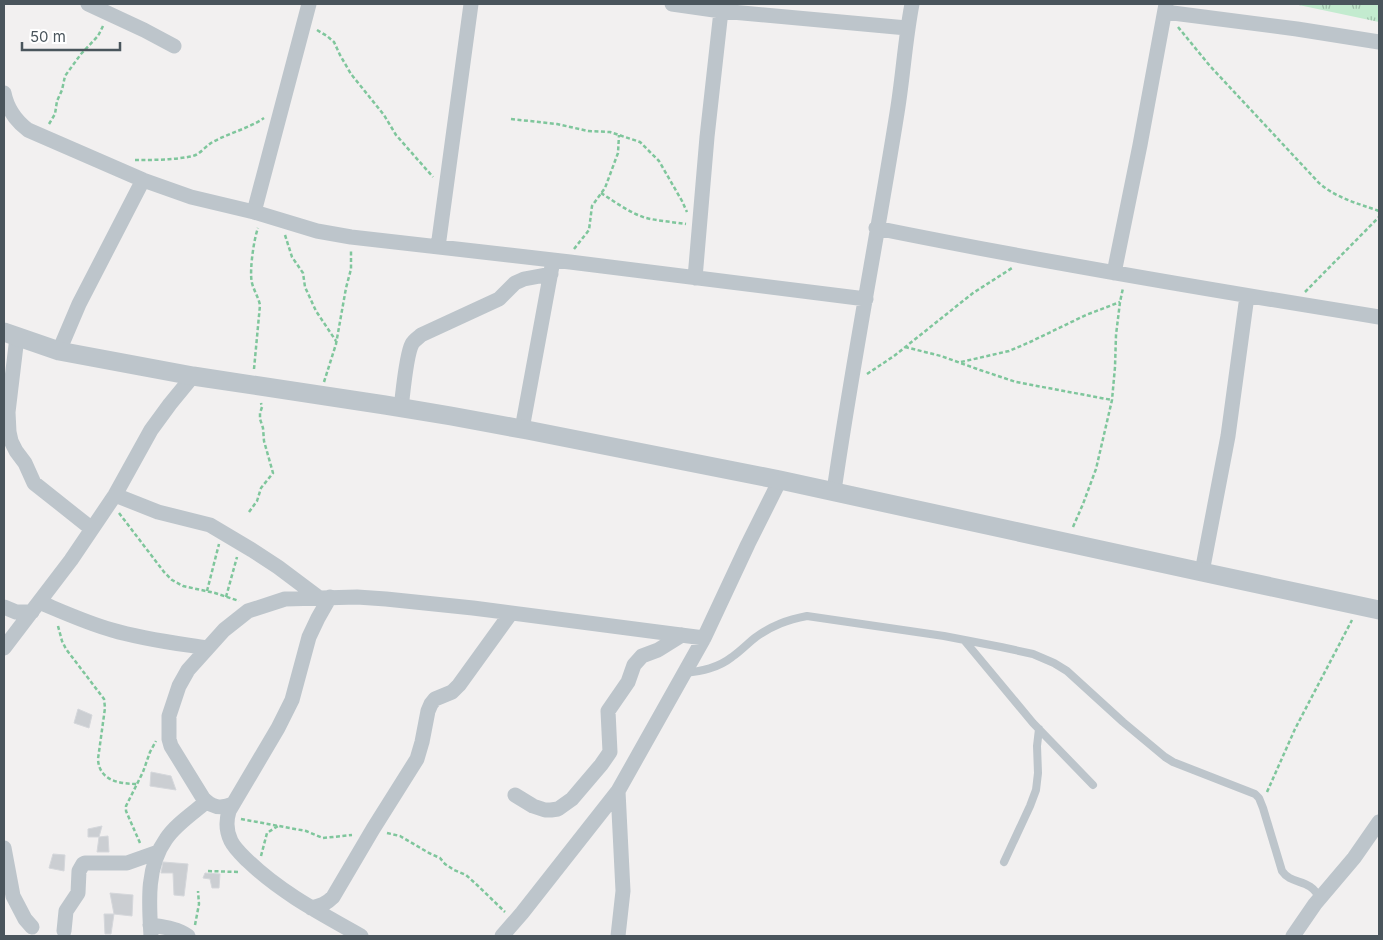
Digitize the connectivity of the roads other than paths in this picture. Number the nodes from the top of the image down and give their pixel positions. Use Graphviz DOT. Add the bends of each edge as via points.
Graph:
graph roads {
  1 [pos="88,4"];
  2 [pos="310,4"];
  3 [pos="471,4"];
  4 [pos="672,4"];
  5 [pos="912,4"];
  6 [pos="1168,10"];
  7 [pos="721,11"];
  8 [pos="907,28"];
  9 [pos="1379,42"];
  10 [pos="174,46"];
  11 [pos="4,93"];
  12 [pos="143,180"];
  13 [pos="264,215"];
  14 [pos="876,228"];
  15 [pos="438,247"];
  16 [pos="556,265"];
  17 [pos="1120,274"];
  18 [pos="695,278"];
  19 [pos="1247,296"];
  20 [pos="866,299"];
  21 [pos="1379,317"];
  22 [pos="11,335"];
  23 [pos="59,350"];
  24 [pos="193,376"];
  25 [pos="401,408"];
  26 [pos="522,429"];
  27 [pos="780,480"];
  28 [pos="834,491"];
  29 [pos="113,498"];
  30 [pos="92,529"];
  31 [pos="1202,572"];
  32 [pos="324,597"];
  33 [pos="4,607"];
  34 [pos="36,607"];
  35 [pos="1379,610"];
  36 [pos="511,613"];
  37 [pos="682,635"];
  38 [pos="704,638"];
  39 [pos="964,640"];
  40 [pos="4,648"];
  41 [pos="207,648"];
  42 [pos="685,673"];
  43 [pos="1039,729"];
  44 [pos="1093,785"];
  45 [pos="618,791"];
  46 [pos="515,795"];
  47 [pos="206,802"];
  48 [pos="231,808"];
  49 [pos="1379,822"];
  50 [pos="4,848"];
  51 [pos="152,855"];
  52 [pos="1004,862"];
  53 [pos="1320,899"];
  54 [pos="311,908"];
  55 [pos="32,927"];
  56 [pos="64,931"];
  57 [pos="150,931"];
  58 [pos="191,933"];
  59 [pos="361,936"];
  60 [pos="502,936"];
  61 [pos="618,936"];
  62 [pos="1293,936"];
  1 -- 10 [label="street"];
  2 -- 13 [label="street"];
  3 -- 15 [label="street"];
  4 -- 7 [label="street"];
  5 -- 8 [label="street"];
  6 -- 9 [label="street"];
  6 -- 17 [label="street"];
  7 -- 8 [label="street"];
  7 -- 18 [label="street"];
  8 -- 14 [label="street" via="897,111"];
  11 -- 12 [label="street" via="8,106 28,130"];
  12 -- 13 [label="street" via="191,197"];
  12 -- 23 [label="street"];
  13 -- 15 [label="street" via="351,237"];
  14 -- 17 [label="street"];
  14 -- 20 [label="street"];
  15 -- 16 [label="street"];
  16 -- 18 [label="street"];
  16 -- 25 [label="street" via="515,283 499,299 415,340 408,355"];
  16 -- 26 [label="street"];
  17 -- 19 [label="street"];
  18 -- 20 [label="street"];
  19 -- 21 [label="street"];
  19 -- 31 [label="street" via="1228,436"];
  20 -- 28 [label="street"];
  22 -- 23 [label="street"];
  22 -- 30 [label="street" via="8,412 11,441 26,463 34,483"];
  23 -- 24 [label="street"];
  24 -- 25 [label="street"];
  24 -- 29 [label="street" via="151,430"];
  25 -- 26 [label="street"];
  26 -- 27 [label="street"];
  27 -- 28 [label="street"];
  27 -- 38 [label="street"];
  28 -- 31 [label="street"];
  29 -- 30 [label="street"];
  29 -- 32 [label="street" via="210,525"];
  30 -- 34 [label="street"];
  31 -- 35 [label="street"];
  32 -- 36 [label="street" via="386,599"];
  32 -- 41 [label="street" via="285,599 248,610"];
  32 -- 48 [label="street" via="292,700"];
  33 -- 34 [label="street" via="16,612"];
  34 -- 40 [label="street"];
  34 -- 41 [label="street" via="57,609 113,630"];
  36 -- 37 [label="street"];
  36 -- 54 [label="street" via="459,686 431,704 418,759 333,897 323,905"];
  37 -- 38 [label="street"];
  37 -- 46 [label="street" via="642,656 634,665 628,682 608,712 610,752 572,799 558,809 545,810"];
  38 -- 42 [label="street"];
  39 -- 42 [label="lane" via="807,616 785,621 714,667"];
  39 -- 43 [label="lane"];
  39 -- 53 [label="lane" via="1033,654 1054,663 1165,757 1255,794 1263,808 1282,871 1311,886"];
  41 -- 47 [label="street" via="178,686 170,716 169,739"];
  42 -- 45 [label="street"];
  43 -- 44 [label="lane"];
  43 -- 52 [label="lane" via="1036,790"];
  45 -- 60 [label="street"];
  45 -- 61 [label="street" via="623,891"];
  47 -- 48 [label="street" via="216,807"];
  47 -- 51 [label="street"];
  48 -- 54 [label="street" via="226,822 231,842 265,878"];
  49 -- 53 [label="street"];
  50 -- 55 [label="street" via="13,896"];
  51 -- 56 [label="street" via="127,863 83,864 79,871 78,893 66,911"];
  51 -- 57 [label="street"];
  53 -- 62 [label="street"];
  54 -- 59 [label="street"];
  57 -- 58 [label="street"];
}
